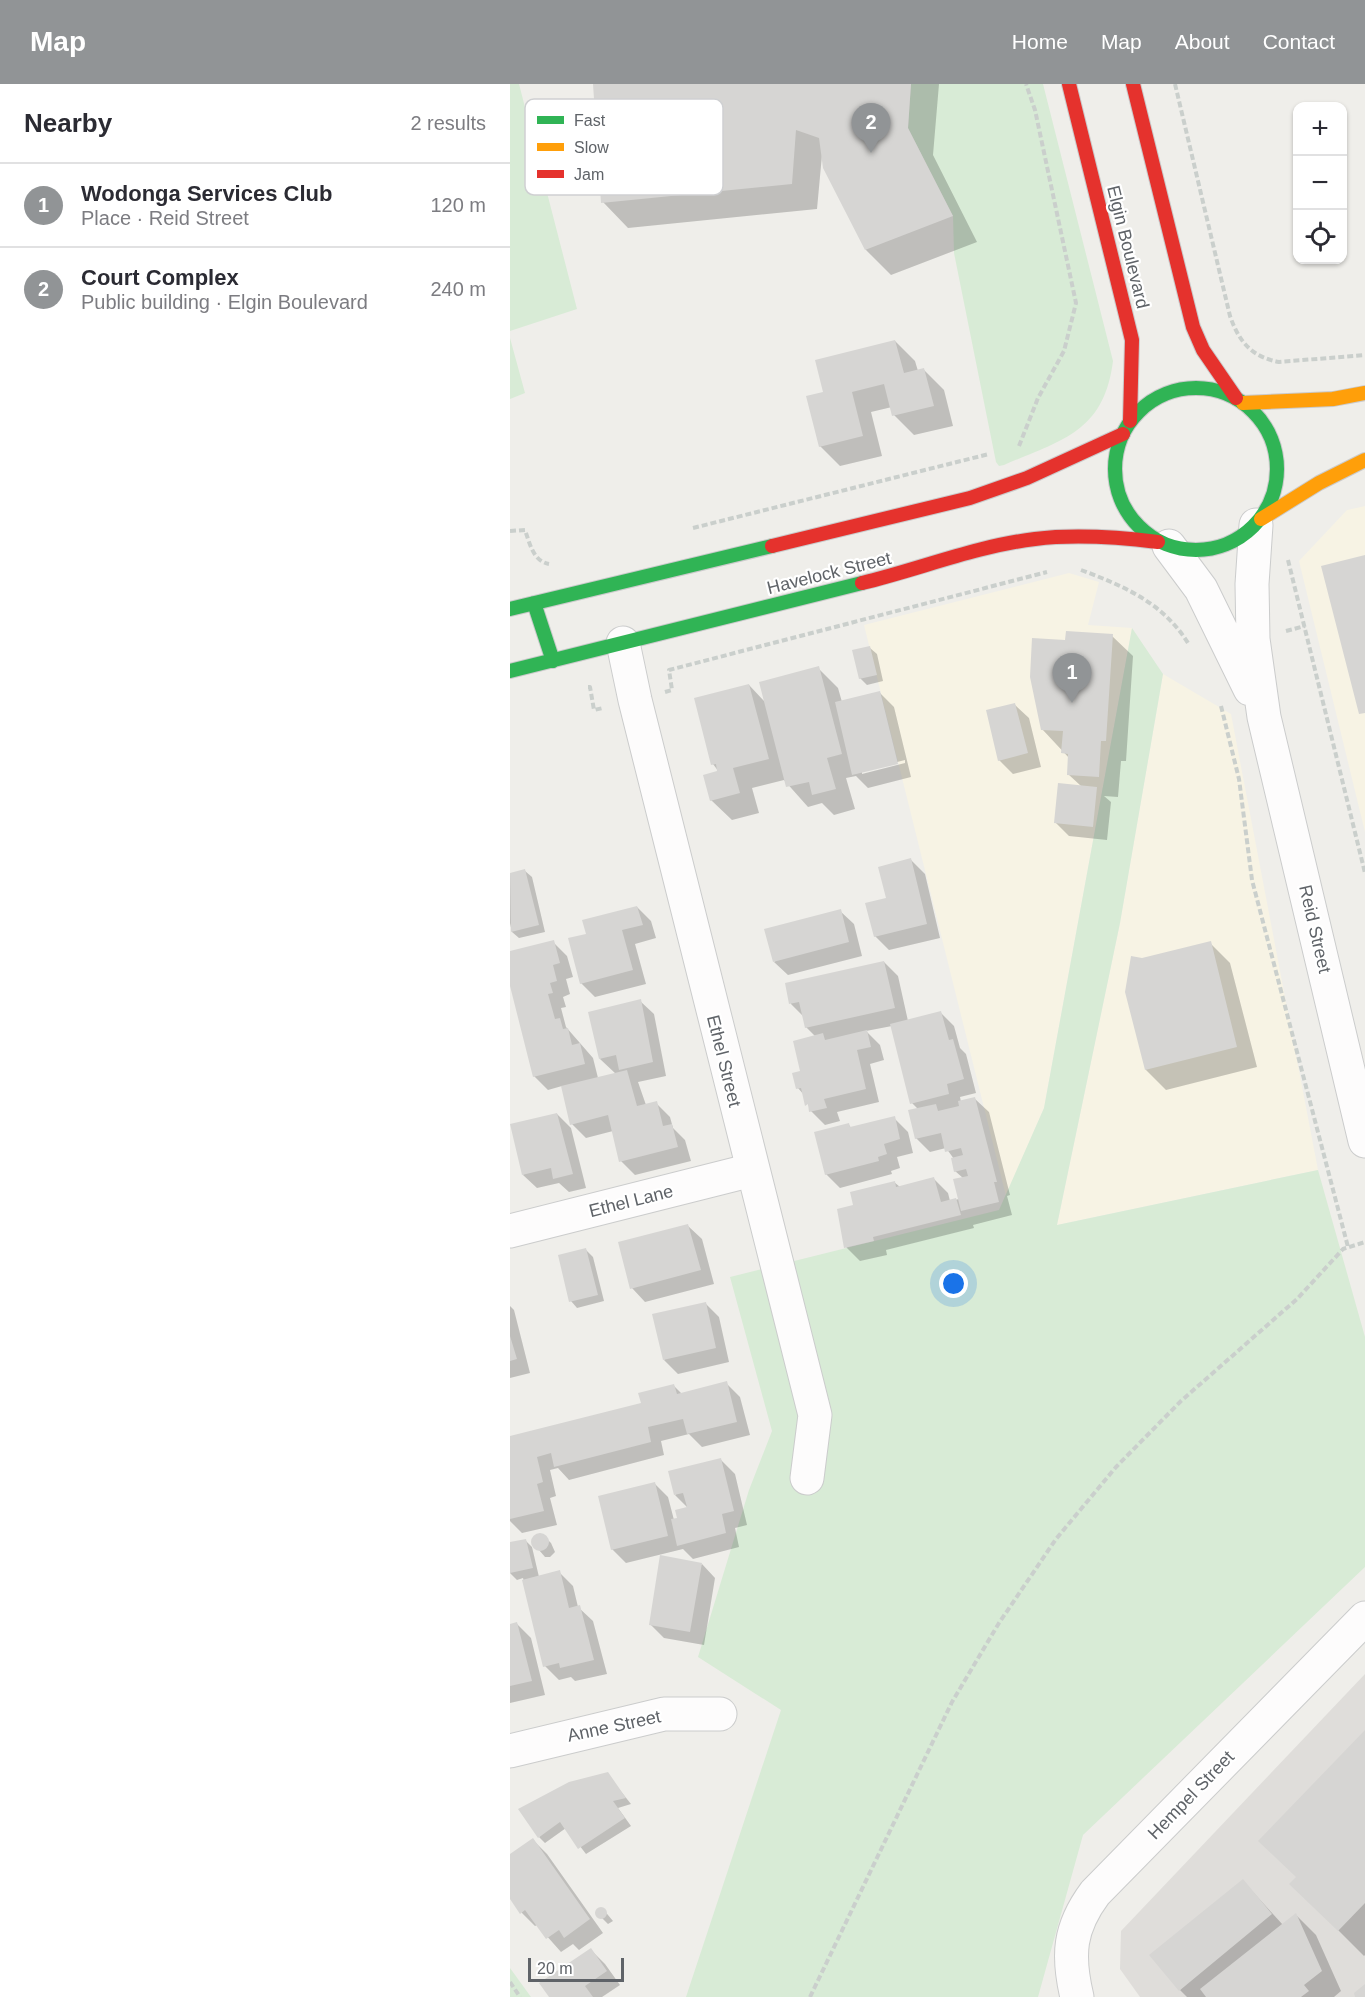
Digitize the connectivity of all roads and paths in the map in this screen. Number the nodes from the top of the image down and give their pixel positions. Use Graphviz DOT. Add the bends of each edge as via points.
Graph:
graph roads {
  1 [pos="1026,84"];
  2 [pos="1069,84"];
  3 [pos="1133,84"];
  4 [pos="1175,84"];
  5 [pos="1365,356"];
  6 [pos="1365,393"];
  7 [pos="1240,401"];
  8 [pos="1126,428"];
  9 [pos="1019,446"];
  10 [pos="1008,449"];
  11 [pos="996,452"];
  12 [pos="1365,460"];
  13 [pos="1027,478"];
  14 [pos="1258,522"];
  15 [pos="510,531"];
  16 [pos="683,531"];
  17 [pos="1040,537"];
  18 [pos="1164,544"];
  19 [pos="1287,556"];
  20 [pos="555,563"];
  21 [pos="1073,569"];
  22 [pos="1054,571"];
  23 [pos="1047,572"];
  24 [pos="534,603"];
  25 [pos="510,609"];
  26 [pos="623,643"];
  27 [pos="1191,647"];
  28 [pos="553,661"];
  29 [pos="510,671"];
  30 [pos="579,690"];
  31 [pos="635,700"];
  32 [pos="1220,703"];
  33 [pos="1264,717"];
  34 [pos="1365,873"];
  35 [pos="1365,1141"];
  36 [pos="752,1170"];
  37 [pos="510,1232"];
  38 [pos="1365,1242"];
  39 [pos="1348,1247"];
  40 [pos="807,1479"];
  41 [pos="1365,1618"];
  42 [pos="720,1714"];
  43 [pos="510,1751"];
  44 [pos="510,1982"];
  45 [pos="520,1997"];
  46 [pos="810,1997"];
  47 [pos="1077,1997"];
  1 -- 9 [label="path" via="1076,303 1064,351 1038,398"];
  2 -- 8 [label="street, Elgin Boulevard" via="1132,340"];
  3 -- 7 [label="street" via="1193,327 1203,350"];
  4 -- 5 [label="path" via="1230,316 1242,343 1266,359 1280,362"];
  6 -- 7 [label="street" via="1333,399"];
  7 -- 8 [label="street" via="1206,389 1177,390 1151,401"];
  7 -- 14 [label="street" via="1264,424 1277,462 1274,492"];
  8 -- 13 [label="street"];
  8 -- 18 [label="street" via="1116,452 1114,471 1120,500 1135,524"];
  9 -- 10 [label="path"];
  9 -- 13 [label="path"];
  11 -- 16 [label="path"];
  12 -- 14 [label="street" via="1319,483"];
  13 -- 24 [label="street" via="946,504"];
  14 -- 18 [label="street" via="1237,540 1215,549 1192,551"];
  14 -- 33 [label="street, Reid Street" via="1252,584 1253,639"];
  15 -- 20 [label="path" via="525,530 540,561"];
  17 -- 18 [label="street, Havelock Street" via="1112,536"];
  17 -- 23 [label="path"];
  17 -- 26 [label="street, Havelock Street" via="975,549 914,570"];
  18 -- 33 [label="street, Reid Street" via="1205,596"];
  19 -- 34 [label="path"];
  21 -- 27 [label="path" via="1152,603 1175,624"];
  22 -- 23 [label="path"];
  23 -- 31 [label="path" via="669,670 672,690"];
  24 -- 25 [label="street"];
  24 -- 28 [label="street"];
  26 -- 28 [label="street, Havelock Street"];
  26 -- 31 [label="street, Ethel Street"];
  28 -- 29 [label="street, Havelock Street"];
  30 -- 31 [label="path" via="590,687 594,710"];
  31 -- 36 [label="street, Ethel Street"];
  32 -- 39 [label="path" via="1239,779 1252,880"];
  33 -- 35 [label="street, Reid Street"];
  36 -- 37 [label="street, Ethel Lane"];
  36 -- 40 [label="street, Ethel Street" via="815,1416"];
  38 -- 39 [label="path"];
  39 -- 46 [label="path" via="1268,1326 1181,1401 1116,1467 1056,1539 971,1667 932,1740"];
  41 -- 47 [label="street, Hempel Street" via="1095,1893 1073,1932 1072,1978"];
  42 -- 43 [label="street, Anne Street" via="664,1714"];
  44 -- 45 [label="path"];
}
